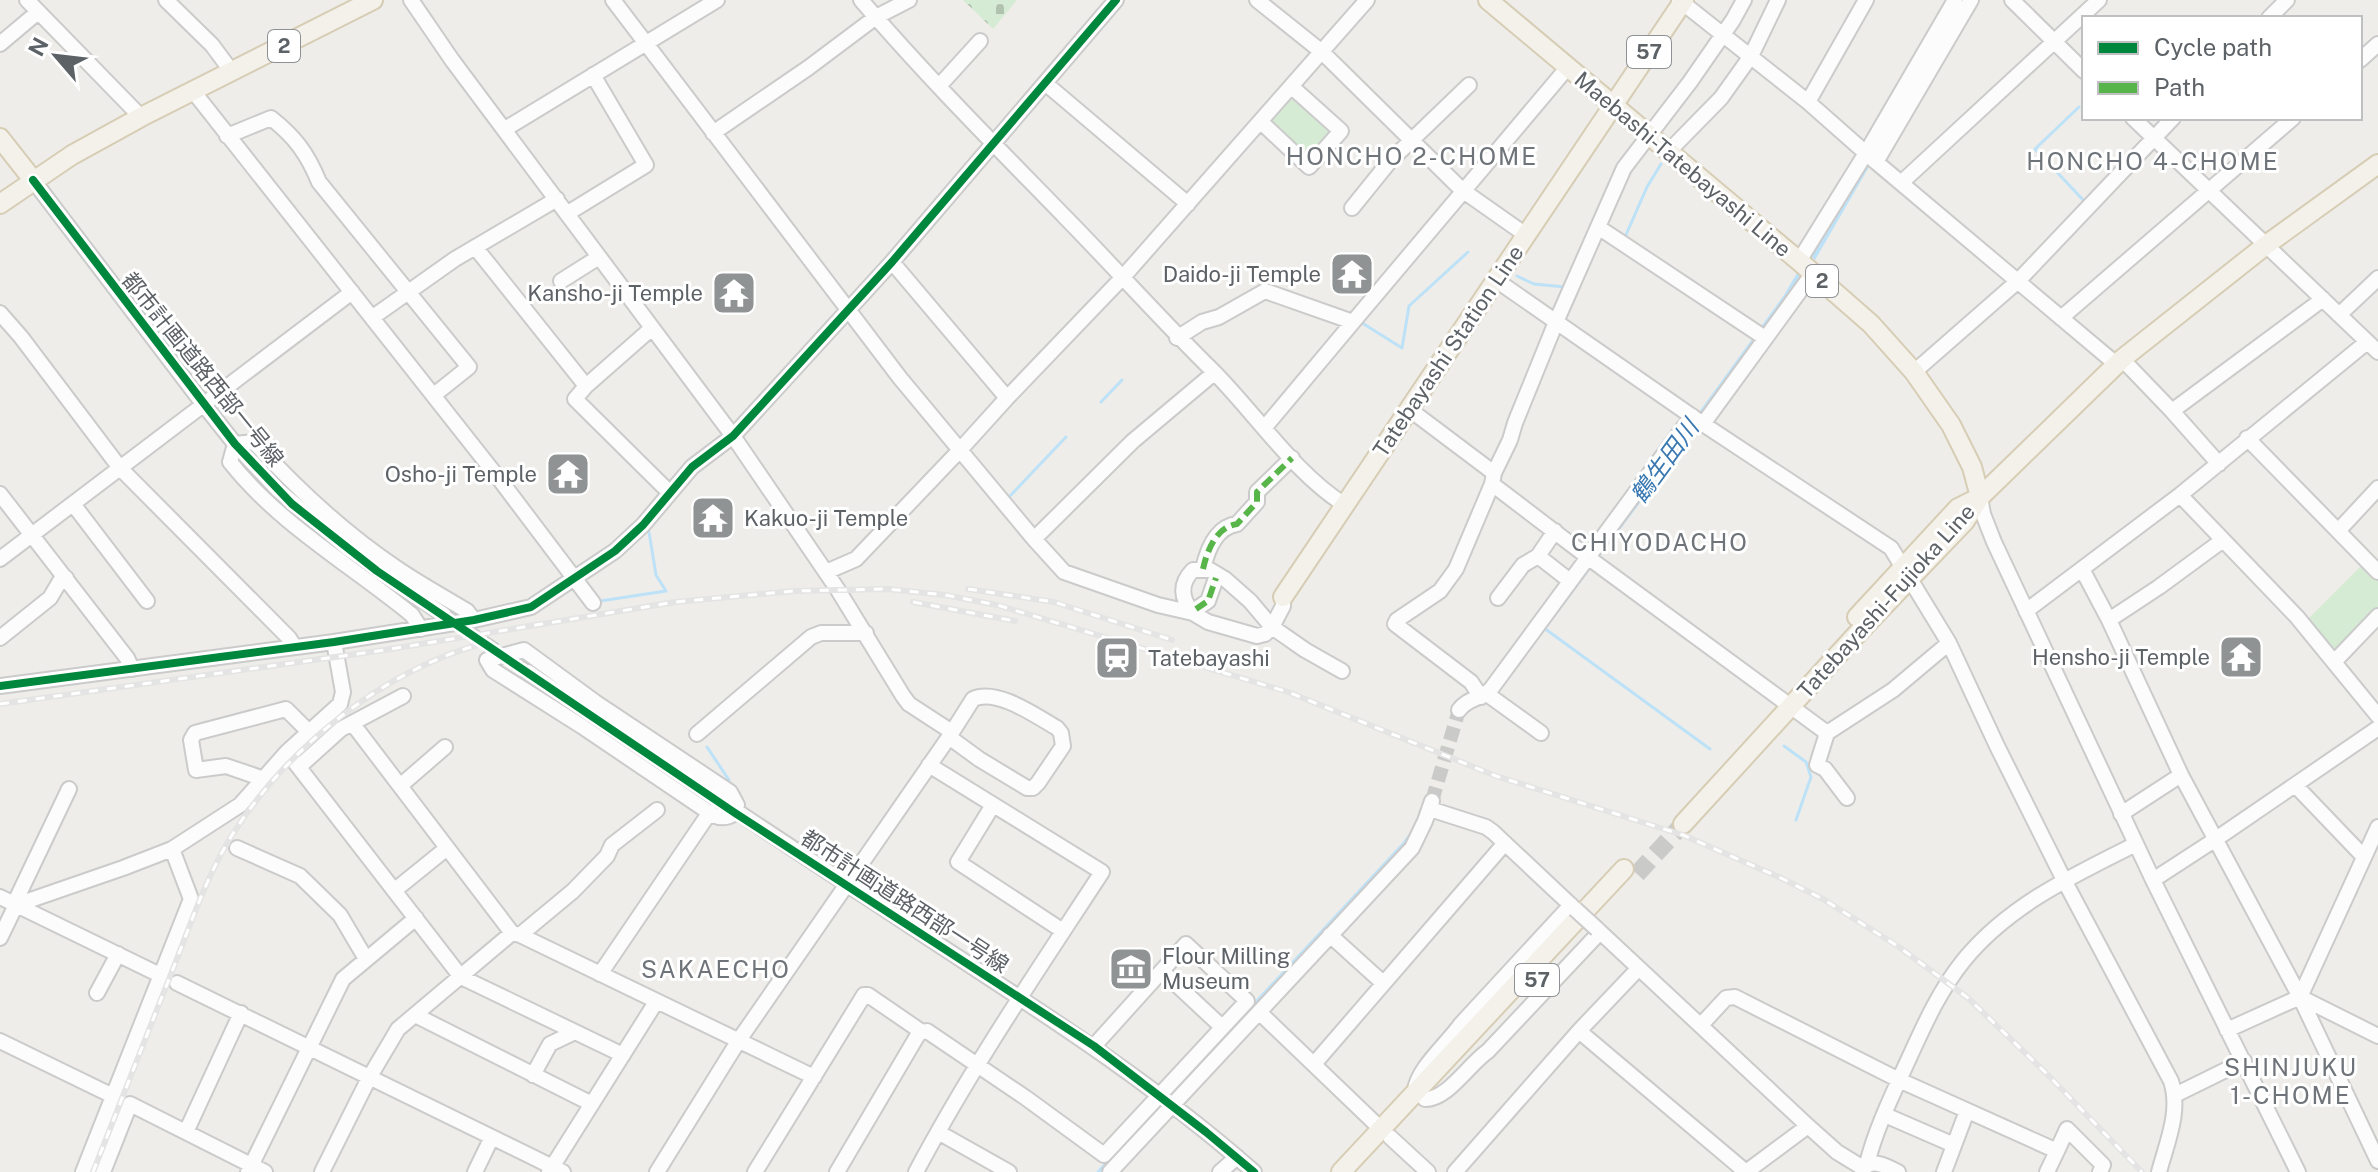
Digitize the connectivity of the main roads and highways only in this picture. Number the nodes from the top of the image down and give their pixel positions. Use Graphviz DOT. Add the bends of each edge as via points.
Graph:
graph roads {
  1 [pos="373,0"];
  2 [pos="1488,0"];
  3 [pos="1681,1"];
  4 [pos="1613,104"];
  5 [pos="0,138"];
  6 [pos="2378,164"];
  7 [pos="33,180"];
  8 [pos="0,204"];
  9 [pos="1980,497"];
  10 [pos="1283,597"];
  11 [pos="1677,822"];
  12 [pos="1631,872"];
  13 [pos="1386,1133"];
  14 [pos="1341,1172"];
  15 [pos="1358,1172"];
  1 -- 7 [label="main road, 2" via="141,117"];
  2 -- 4 [label="main road, Maebashi-Tatebayashi Line / 2"];
  3 -- 4 [label="main road, 57"];
  4 -- 9 [label="main road, Maebashi-Tatebayashi Line / 2" via="1871,324 1951,425"];
  4 -- 10 [label="main road, Tatebayashi Station Line"];
  5 -- 7 [label="main road"];
  6 -- 9 [label="main road" via="2119,362"];
  7 -- 8 [label="main road, 2"];
  9 -- 11 [label="main road, Tatebayashi-Fujioka Line" via="1965,521 1906,572"];
  12 -- 13 [label="main road, 57"];
  13 -- 14 [label="main road, 57"];
  13 -- 15 [label="main road, 57"];
}
